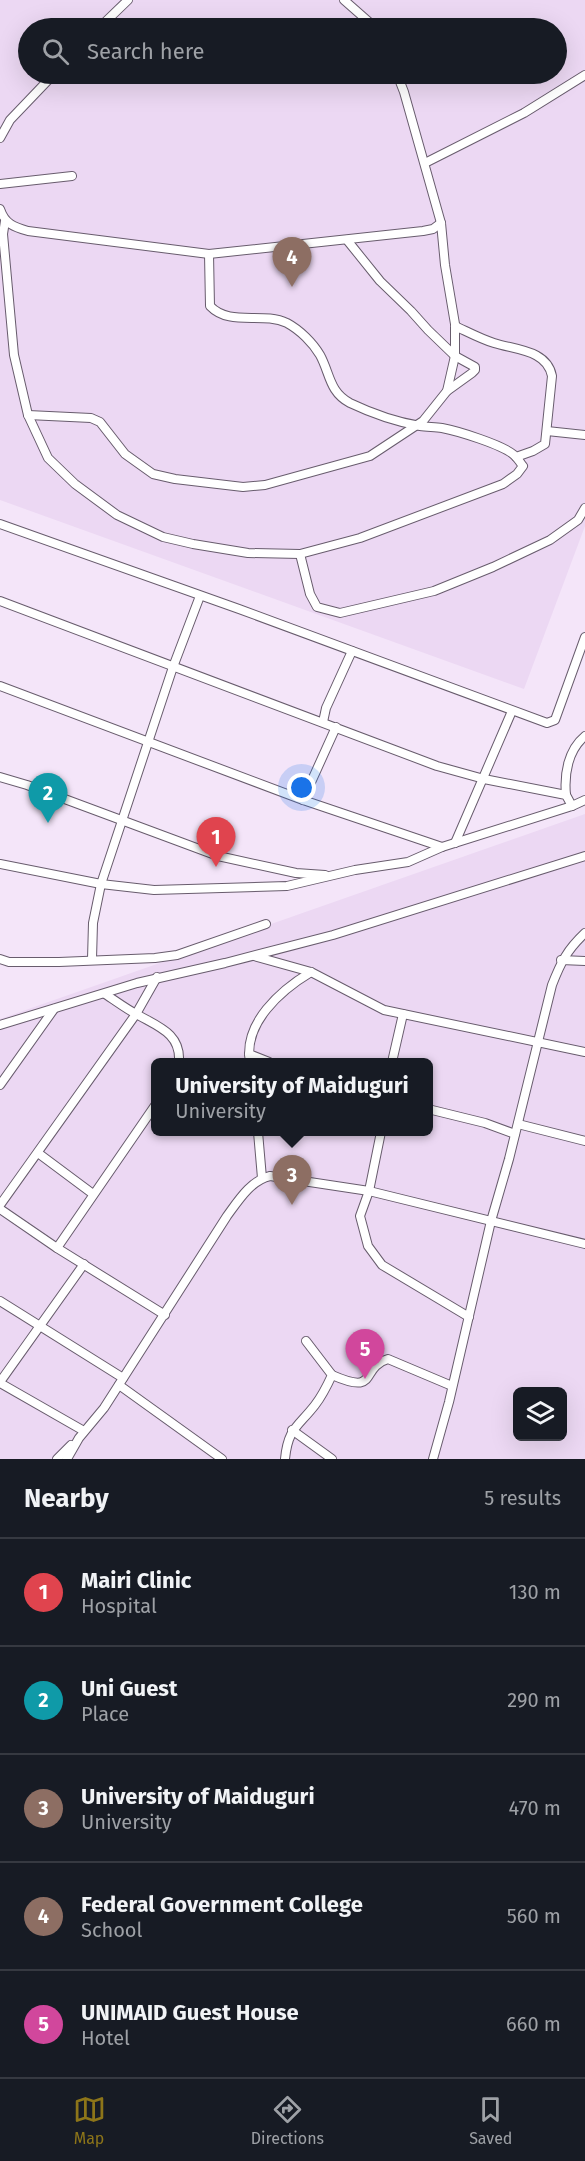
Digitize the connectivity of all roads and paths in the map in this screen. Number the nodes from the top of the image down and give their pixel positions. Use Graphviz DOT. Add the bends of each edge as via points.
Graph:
graph roads {
  1 [pos="128,0"];
  2 [pos="345,0"];
  3 [pos="109,18"];
  4 [pos="365,18"];
  5 [pos="585,75"];
  6 [pos="44,84"];
  7 [pos="400,84"];
  8 [pos="0,138"];
  9 [pos="425,163"];
  10 [pos="72,176"];
  11 [pos="0,184"];
  12 [pos="0,209"];
  13 [pos="5,221"];
  14 [pos="441,223"];
  15 [pos="347,240"];
  16 [pos="209,254"];
  17 [pos="455,326"];
  18 [pos="455,356"];
  19 [pos="447,391"];
  20 [pos="28,415"];
  21 [pos="418,426"];
  22 [pos="547,431"];
  23 [pos="585,435"];
  24 [pos="516,457"];
  25 [pos="585,508"];
  26 [pos="0,524"];
  27 [pos="300,555"];
  28 [pos="200,596"];
  29 [pos="0,601"];
  30 [pos="585,637"];
  31 [pos="352,651"];
  32 [pos="173,667"];
  33 [pos="0,686"];
  34 [pos="512,711"];
  35 [pos="323,722"];
  36 [pos="336,727"];
  37 [pos="585,736"];
  38 [pos="148,742"];
  39 [pos="0,777"];
  40 [pos="484,778"];
  41 [pos="566,795"];
  42 [pos="303,800"];
  43 [pos="585,800"];
  44 [pos="572,806"];
  45 [pos="121,819"];
  46 [pos="455,843"];
  47 [pos="442,847"];
  48 [pos="585,856"];
  49 [pos="0,864"];
  50 [pos="333,875"];
  51 [pos="101,884"];
  52 [pos="266,924"];
  53 [pos="585,933"];
  54 [pos="252,956"];
  55 [pos="0,959"];
  56 [pos="92,959"];
  57 [pos="561,960"];
  58 [pos="585,961"];
  59 [pos="311,972"];
  60 [pos="157,977"];
  61 [pos="105,994"];
  62 [pos="54,1009"];
  63 [pos="136,1014"];
  64 [pos="403,1014"];
  65 [pos="0,1025"];
  66 [pos="537,1042"];
  67 [pos="585,1052"];
  68 [pos="180,1058"];
  69 [pos="249,1058"];
  70 [pos="393,1058"];
  71 [pos="0,1085"];
  72 [pos="433,1110"];
  73 [pos="151,1111"];
  74 [pos="518,1124"];
  75 [pos="515,1134"];
  76 [pos="258,1136"];
  77 [pos="380,1136"];
  78 [pos="585,1141"];
  79 [pos="38,1153"];
  80 [pos="262,1178"];
  81 [pos="369,1191"];
  82 [pos="93,1194"];
  83 [pos="0,1207"];
  84 [pos="491,1221"];
  85 [pos="585,1244"];
  86 [pos="57,1248"];
  87 [pos="84,1264"];
  88 [pos="0,1301"];
  89 [pos="165,1315"];
  90 [pos="469,1317"];
  91 [pos="39,1327"];
  92 [pos="306,1341"];
  93 [pos="332,1376"];
  94 [pos="0,1382"];
  95 [pos="121,1382"];
  96 [pos="452,1386"];
  97 [pos="292,1430"];
  98 [pos="82,1434"];
  99 [pos="435,1458"];
  100 [pos="57,1459"];
  101 [pos="67,1459"];
  102 [pos="222,1459"];
  103 [pos="285,1459"];
  104 [pos="332,1459"];
  1 -- 3 [label="street"];
  2 -- 4 [label="street"];
  5 -- 9 [label="street" via="524,113"];
  6 -- 8 [label="street" via="10,120"];
  7 -- 9 [label="street"];
  9 -- 14 [label="street"];
  10 -- 11 [label="street"];
  12 -- 13 [label="street"];
  13 -- 16 [label="street" via="28,231"];
  13 -- 20 [label="street" via="14,355"];
  14 -- 15 [label="street" via="423,231"];
  14 -- 17 [label="street"];
  15 -- 16 [label="street"];
  15 -- 18 [label="street" via="380,281"];
  16 -- 21 [label="street" via="210,306 218,314 287,323 320,355 329,383 348,402"];
  17 -- 18 [label="street"];
  17 -- 22 [label="street" via="540,357 550,366"];
  18 -- 19 [label="street"];
  18 -- 19 [label="street" via="475,370"];
  19 -- 21 [label="street"];
  20 -- 21 [label="street" via="91,418 100,422 125,454 153,474 243,487 370,456"];
  20 -- 27 [label="street" via="48,458 117,515 163,537 193,544 248,553"];
  21 -- 24 [label="street" via="462,434"];
  22 -- 23 [label="street"];
  22 -- 24 [label="street" via="545,444"];
  24 -- 27 [label="street" via="523,466 504,484 360,538"];
  25 -- 27 [label="street" via="578,519 549,540 493,567 434,591 340,613 317,607"];
  26 -- 28 [label="street"];
  28 -- 31 [label="street"];
  28 -- 32 [label="street"];
  29 -- 32 [label="street"];
  30 -- 34 [label="street" via="555,720 547,723"];
  31 -- 34 [label="street"];
  31 -- 35 [label="street"];
  32 -- 35 [label="street"];
  32 -- 38 [label="street"];
  33 -- 38 [label="street"];
  34 -- 40 [label="street"];
  35 -- 36 [label="street"];
  36 -- 40 [label="street" via="437,766"];
  36 -- 42 [label="street"];
  37 -- 41 [label="street" via="573,749"];
  38 -- 42 [label="street"];
  38 -- 45 [label="street"];
  39 -- 45 [label="street"];
  40 -- 41 [label="street"];
  40 -- 46 [label="street"];
  41 -- 44 [label="street"];
  42 -- 47 [label="street"];
  43 -- 44 [label="street"];
  44 -- 46 [label="street"];
  45 -- 50 [label="street" via="218,856 296,873"];
  45 -- 51 [label="street"];
  46 -- 47 [label="street"];
  47 -- 50 [label="street" via="408,862"];
  48 -- 54 [label="street"];
  49 -- 51 [label="street"];
  50 -- 51 [label="street" via="287,886 154,890"];
  51 -- 56 [label="street" via="93,923"];
  52 -- 56 [label="street" via="177,955"];
  53 -- 57 [label="street"];
  54 -- 59 [label="street"];
  54 -- 60 [label="street"];
  55 -- 56 [label="street"];
  57 -- 58 [label="street"];
  57 -- 66 [label="street"];
  59 -- 64 [label="street" via="375,1006"];
  59 -- 69 [label="street" via="282,992 270,1006 254,1030"];
  60 -- 61 [label="street"];
  60 -- 63 [label="street"];
  61 -- 62 [label="street"];
  61 -- 63 [label="street"];
  62 -- 65 [label="street"];
  62 -- 71 [label="street"];
  63 -- 68 [label="street" via="162,1027 172,1037"];
  63 -- 79 [label="street"];
  64 -- 66 [label="street"];
  64 -- 70 [label="street"];
  66 -- 67 [label="street"];
  66 -- 74 [label="street"];
  72 -- 75 [label="street"];
  73 -- 82 [label="street"];
  74 -- 75 [label="street"];
  74 -- 78 [label="street"];
  75 -- 84 [label="street"];
  76 -- 80 [label="street"];
  77 -- 81 [label="street"];
  79 -- 82 [label="street"];
  79 -- 83 [label="street"];
  80 -- 81 [label="street"];
  80 -- 89 [label="street" via="239,1199"];
  81 -- 84 [label="street"];
  81 -- 90 [label="street" via="360,1216 368,1246 382,1265"];
  82 -- 86 [label="street"];
  83 -- 86 [label="street"];
  84 -- 85 [label="street"];
  84 -- 90 [label="street"];
  86 -- 87 [label="street"];
  87 -- 89 [label="street"];
  87 -- 91 [label="street"];
  88 -- 91 [label="street"];
  89 -- 95 [label="street"];
  90 -- 96 [label="street"];
  91 -- 94 [label="street"];
  91 -- 95 [label="street"];
  92 -- 93 [label="street"];
  93 -- 96 [label="street" via="356,1384 367,1381 388,1359"];
  93 -- 97 [label="street" via="313,1407"];
  94 -- 98 [label="street"];
  95 -- 98 [label="street"];
  95 -- 102 [label="street"];
  96 -- 99 [label="street"];
  97 -- 103 [label="street"];
  97 -- 104 [label="street"];
  98 -- 100 [label="street"];
  98 -- 101 [label="street"];
}
